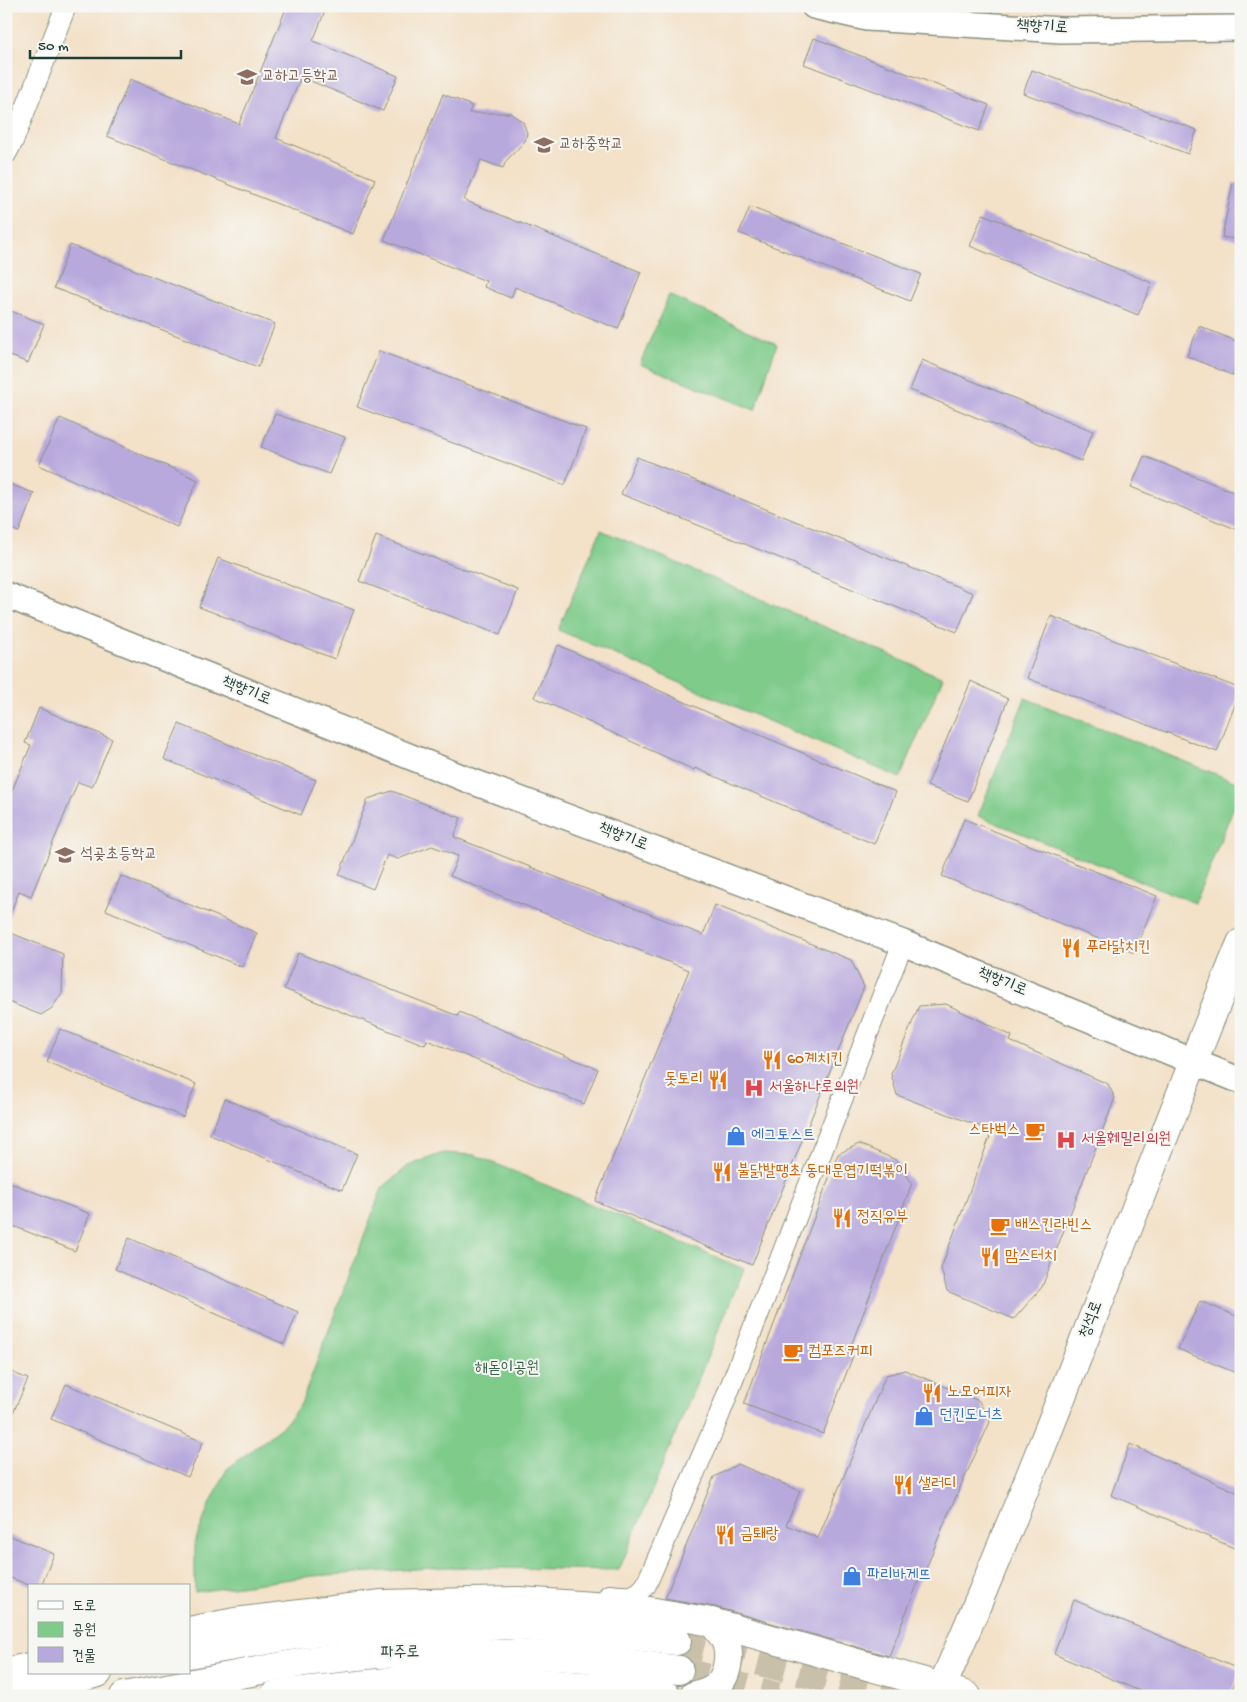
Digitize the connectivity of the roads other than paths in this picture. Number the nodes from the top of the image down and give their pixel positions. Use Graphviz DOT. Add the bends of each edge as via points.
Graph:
graph roads {
  1 [pos="66,6"];
  2 [pos="814,6"];
  3 [pos="1241,28"];
  4 [pos="6,154"];
  5 [pos="6,595"];
  6 [pos="1241,943"];
  7 [pos="903,944"];
  8 [pos="1193,1060"];
  9 [pos="1241,1081"];
  10 [pos="711,1622"];
  11 [pos="190,1638"];
  12 [pos="190,1639"];
  13 [pos="190,1639"];
  14 [pos="677,1641"];
  15 [pos="28,1667"];
  16 [pos="678,1670"];
  17 [pos="6,1672"];
  18 [pos="94,1674"];
  19 [pos="940,1691"];
  20 [pos="10,1696"];
  21 [pos="124,1696"];
  22 [pos="274,1696"];
  23 [pos="667,1696"];
  24 [pos="693,1696"];
  25 [pos="967,1696"];
  1 -- 4 [label="street"];
  2 -- 3 [label="street, 책향기로" via="867,18 1061,30"];
  5 -- 7 [label="street, 책향기로" via="471,781"];
  6 -- 8 [label="main road, 청석로"];
  7 -- 8 [label="street, 책향기로"];
  7 -- 11 [label="street" via="717,1421 646,1585 639,1594 632,1597 514,1588 405,1593 223,1611"];
  8 -- 9 [label="street, 책향기로"];
  8 -- 19 [label="main road, 청석로" via="1076,1361"];
  10 -- 12 [label="main road" via="638,1609 519,1601 382,1604 235,1622"];
  10 -- 19 [label="main road"];
  10 -- 24 [label="main road" via="726,1641 727,1669 713,1689"];
  13 -- 14 [label="main road, 파주로" via="375,1628 502,1625"];
  15 -- 17 [label="main road"];
  16 -- 21 [label="main road, 파주로" via="586,1658 519,1654 376,1654 304,1662"];
  18 -- 20 [label="main road"];
  19 -- 25 [label="main road"];
  22 -- 23 [label="main road" via="405,1680 501,1680"];
}
